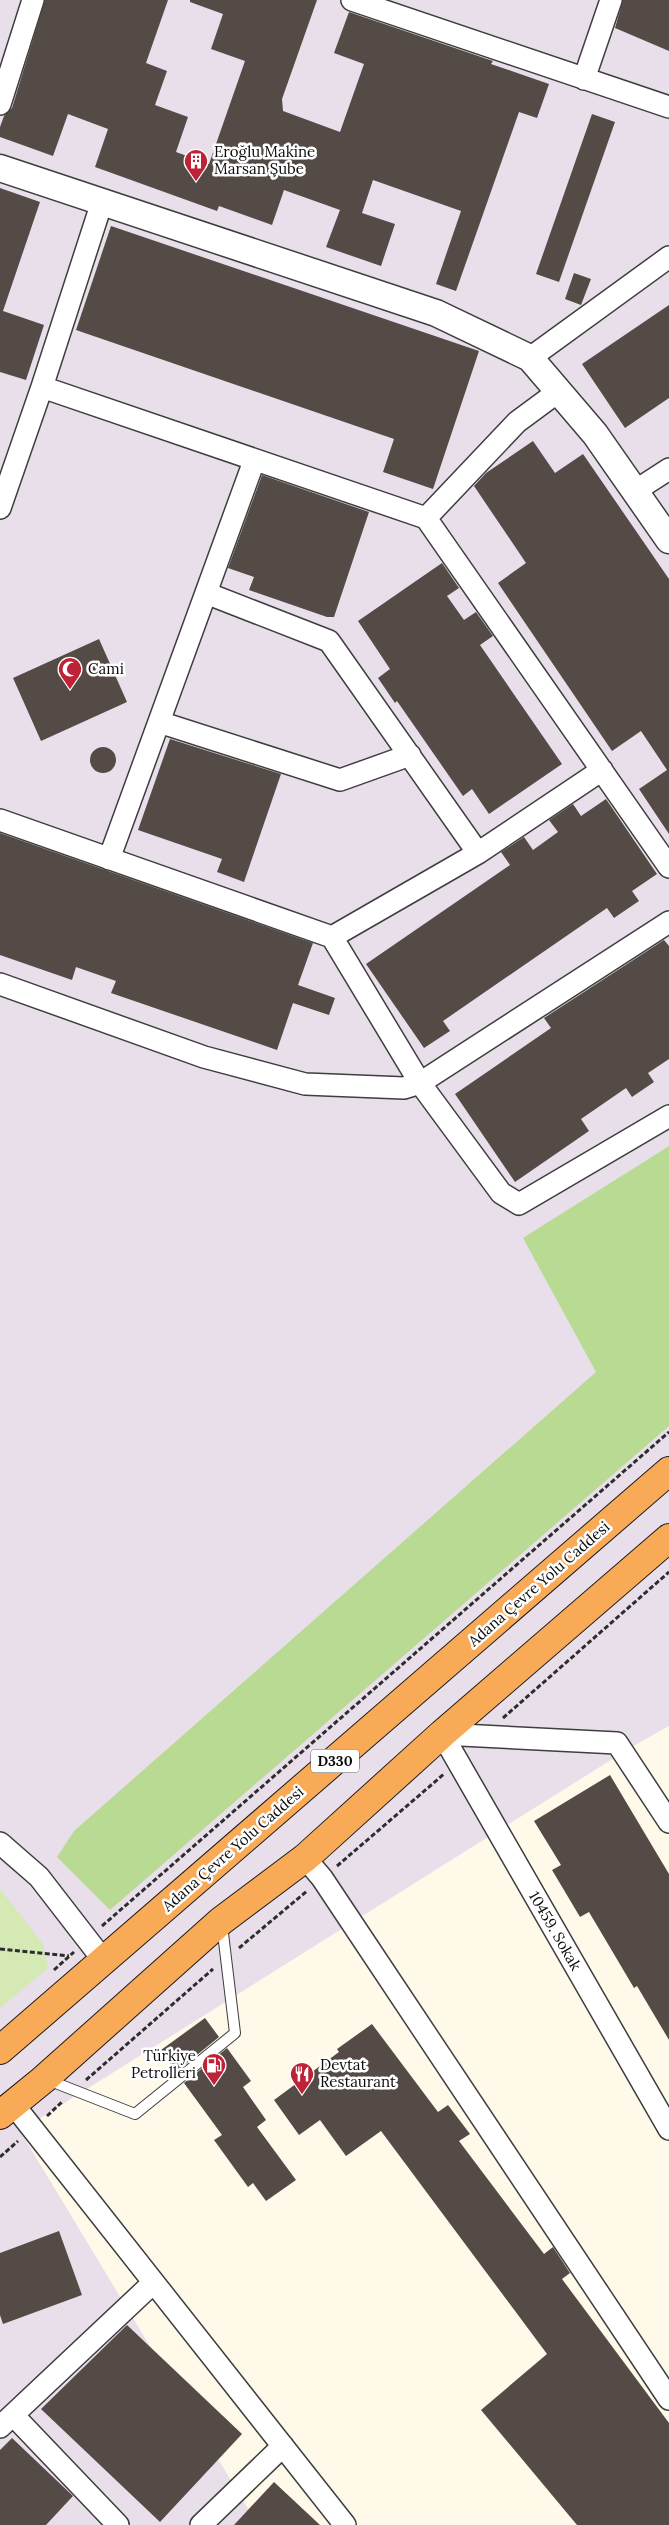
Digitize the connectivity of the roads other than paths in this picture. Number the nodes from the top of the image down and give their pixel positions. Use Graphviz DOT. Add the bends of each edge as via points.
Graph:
graph roads {
  1 [pos="33,0"];
  2 [pos="352,0"];
  3 [pos="611,0"];
  4 [pos="584,79"];
  5 [pos="0,104"];
  6 [pos="669,107"];
  7 [pos="0,168"];
  8 [pos="102,202"];
  9 [pos="669,257"];
  10 [pos="530,358"];
  11 [pos="42,388"];
  12 [pos="559,392"];
  13 [pos="254,461"];
  14 [pos="669,468"];
  15 [pos="635,491"];
  16 [pos="0,508"];
  17 [pos="426,518"];
  18 [pos="669,540"];
  19 [pos="206,593"];
  20 [pos="159,722"];
  21 [pos="410,755"];
  22 [pos="602,770"];
  23 [pos="0,820"];
  24 [pos="478,853"];
  25 [pos="110,859"];
  26 [pos="669,867"];
  27 [pos="669,922"];
  28 [pos="332,937"];
  29 [pos="0,984"];
  30 [pos="420,1082"];
  31 [pos="669,1116"];
  32 [pos="669,1471"];
  33 [pos="669,1538"];
  34 [pos="442,1734"];
  35 [pos="669,1822"];
  36 [pos="0,1843"];
  37 [pos="305,1858"];
  38 [pos="221,1921"];
  39 [pos="104,1961"];
  40 [pos="0,2050"];
  41 [pos="44,2079"];
  42 [pos="6,2110"];
  43 [pos="669,2127"];
  44 [pos="153,2283"];
  45 [pos="669,2399"];
  46 [pos="6,2421"];
  47 [pos="283,2446"];
  48 [pos="109,2522"];
  49 [pos="201,2525"];
  50 [pos="345,2525"];
  1 -- 5 [label="street"];
  2 -- 4 [label="street"];
  3 -- 4 [label="street"];
  4 -- 6 [label="street"];
  7 -- 8 [label="street"];
  8 -- 10 [label="street" via="436,313"];
  8 -- 11 [label="street"];
  9 -- 10 [label="street"];
  10 -- 12 [label="street"];
  11 -- 13 [label="street"];
  11 -- 16 [label="street"];
  12 -- 15 [label="street" via="596,434"];
  12 -- 17 [label="street" via="517,422"];
  13 -- 17 [label="street"];
  13 -- 19 [label="street"];
  14 -- 15 [label="street"];
  15 -- 18 [label="street"];
  17 -- 22 [label="street"];
  19 -- 20 [label="street"];
  19 -- 21 [label="street" via="329,641"];
  20 -- 21 [label="street" via="340,780"];
  20 -- 25 [label="street"];
  21 -- 24 [label="street"];
  22 -- 24 [label="street"];
  22 -- 26 [label="street"];
  23 -- 25 [label="street"];
  24 -- 28 [label="street"];
  25 -- 28 [label="street"];
  27 -- 30 [label="street"];
  28 -- 30 [label="street"];
  29 -- 30 [label="street" via="204,1057 305,1084 404,1088"];
  30 -- 31 [label="street" via="501,1193 519,1204"];
  32 -- 39 [label="highway, Adana Çevre Yolu Caddesi / D330"];
  33 -- 34 [label="highway"];
  34 -- 35 [label="street" via="617,1744"];
  34 -- 37 [label="highway"];
  34 -- 43 [label="street, 10459. Sokak"];
  36 -- 39 [label="street" via="39,1877"];
  37 -- 38 [label="highway"];
  37 -- 45 [label="street"];
  38 -- 41 [label="highway"];
  38 -- 41 [label="lane" via="235,2033 135,2114"];
  39 -- 40 [label="highway, Adana Çevre Yolu Caddesi / D330"];
  41 -- 42 [label="highway"];
  42 -- 44 [label="street"];
  44 -- 46 [label="street"];
  44 -- 47 [label="street"];
  46 -- 48 [label="street"];
  47 -- 49 [label="street"];
  47 -- 50 [label="street"];
}
